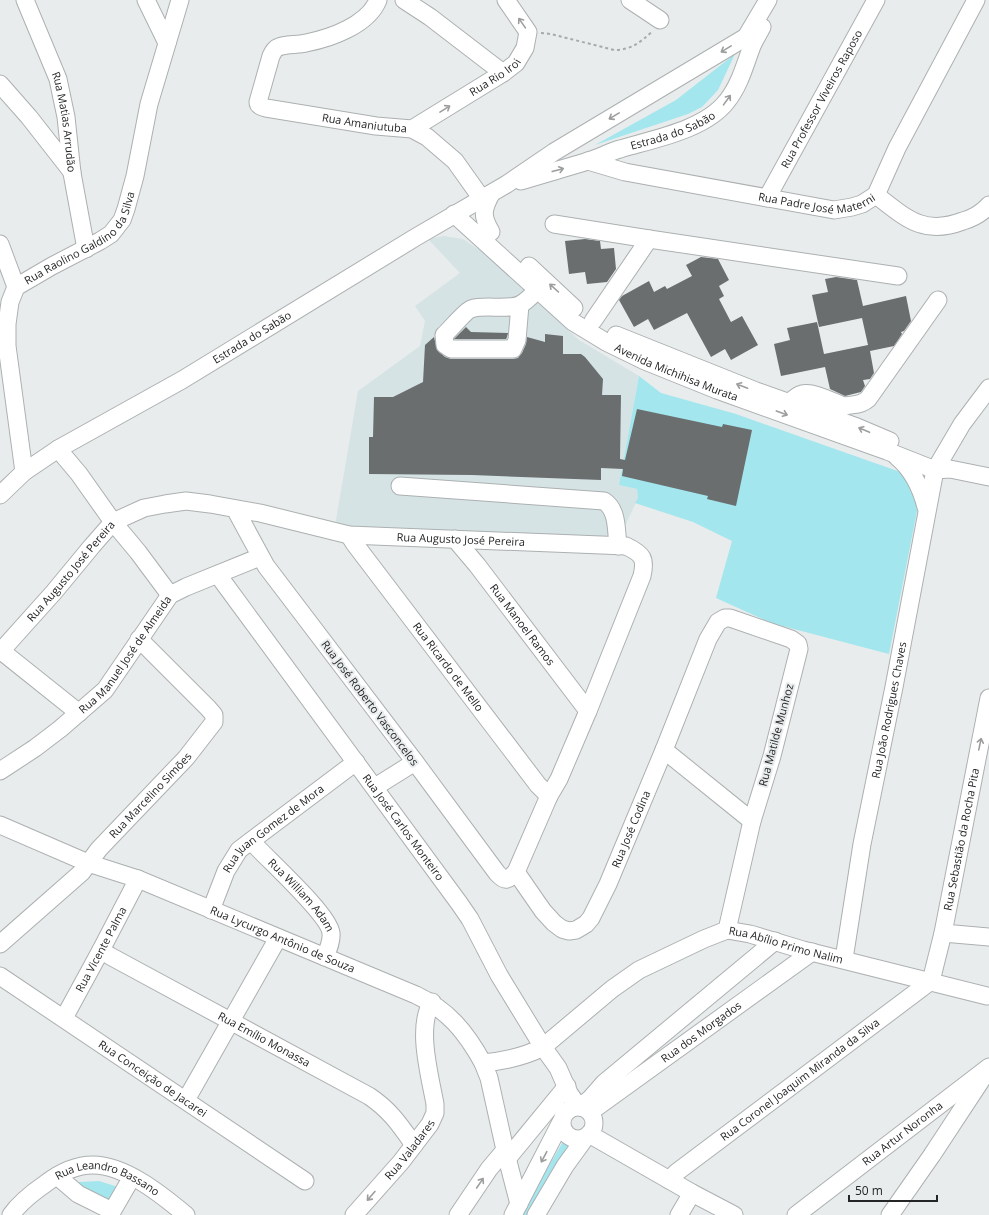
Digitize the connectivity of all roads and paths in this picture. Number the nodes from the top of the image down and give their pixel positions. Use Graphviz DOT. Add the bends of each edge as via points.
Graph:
graph roads {
  1 [pos="25,0"];
  2 [pos="146,0"];
  3 [pos="180,0"];
  4 [pos="378,0"];
  5 [pos="404,0"];
  6 [pos="506,0"];
  7 [pos="630,0"];
  8 [pos="769,0"];
  9 [pos="876,0"];
  10 [pos="976,0"];
  11 [pos="660,20"];
  12 [pos="528,32"];
  13 [pos="167,42"];
  14 [pos="503,73"];
  15 [pos="0,84"];
  16 [pos="412,129"];
  17 [pos="582,135"];
  18 [pos="586,162"];
  19 [pos="72,173"];
  20 [pos="507,184"];
  21 [pos="876,195"];
  22 [pos="487,196"];
  23 [pos="767,198"];
  24 [pos="989,205"];
  25 [pos="460,211"];
  26 [pos="554,224"];
  27 [pos="491,232"];
  28 [pos="649,239"];
  29 [pos="0,244"];
  30 [pos="86,249"];
  31 [pos="898,276"];
  32 [pos="16,287"];
  33 [pos="537,290"];
  34 [pos="938,300"];
  35 [pos="520,305"];
  36 [pos="593,321"];
  37 [pos="989,388"];
  38 [pos="789,403"];
  39 [pos="844,406"];
  40 [pos="832,418"];
  41 [pos="58,449"];
  42 [pos="894,454"];
  43 [pos="941,467"];
  44 [pos="24,472"];
  45 [pos="989,477"];
  46 [pos="400,486"];
  47 [pos="0,495"];
  48 [pos="234,509"];
  49 [pos="927,509"];
  50 [pos="113,522"];
  51 [pos="349,535"];
  52 [pos="455,539"];
  53 [pos="618,546"];
  54 [pos="260,557"];
  55 [pos="218,575"];
  56 [pos="170,595"];
  57 [pos="139,639"];
  58 [pos="708,640"];
  59 [pos="1,651"];
  60 [pos="989,698"];
  61 [pos="588,711"];
  62 [pos="79,713"];
  63 [pos="664,750"];
  64 [pos="356,762"];
  65 [pos="415,762"];
  66 [pos="0,771"];
  67 [pos="375,787"];
  68 [pos="549,796"];
  69 [pos="752,821"];
  70 [pos="0,825"];
  71 [pos="252,841"];
  72 [pos="88,863"];
  73 [pos="516,872"];
  74 [pos="138,879"];
  75 [pos="211,910"];
  76 [pos="727,930"];
  77 [pos="943,933"];
  78 [pos="989,937"];
  79 [pos="278,938"];
  80 [pos="775,941"];
  81 [pos="0,944"];
  82 [pos="102,950"];
  83 [pos="812,952"];
  84 [pos="325,957"];
  85 [pos="844,959"];
  86 [pos="0,976"];
  87 [pos="931,981"];
  88 [pos="988,993"];
  89 [pos="432,1002"];
  90 [pos="64,1018"];
  91 [pos="230,1022"];
  92 [pos="543,1047"];
  93 [pos="483,1063"];
  94 [pos="989,1068"];
  95 [pos="186,1100"];
  96 [pos="580,1116"];
  97 [pos="414,1144"];
  98 [pos="506,1154"];
  99 [pos="57,1176"];
  100 [pos="132,1177"];
  101 [pos="669,1180"];
  102 [pos="305,1181"];
  103 [pos="692,1194"];
  104 [pos="516,1210"];
  105 [pos="543,1210"];
  106 [pos="111,1213"];
  107 [pos="11,1215"];
  108 [pos="186,1215"];
  109 [pos="354,1215"];
  110 [pos="458,1215"];
  111 [pos="679,1215"];
  112 [pos="734,1215"];
  113 [pos="796,1215"];
  114 [pos="890,1215"];
  1 -- 19 [label="street, Rua Matias Arrudão" via="58,79 66,117"];
  2 -- 13 [label="street"];
  3 -- 13 [label="street, Rua Raolino Galdino da Silva"];
  4 -- 16 [label="street, Rua Amaniutuba" via="368,16 348,28 307,43 279,46 274,50 258,102 266,108 376,126"];
  5 -- 14 [label="street"];
  12 -- 6 [label="street, one-way"];
  7 -- 11 [label="street"];
  8 -- 17 [label="street, Estrada do Sabão, one-way" via="746,37"];
  18 -- 8 [label="street, Estrada do Sabão, one-way" via="681,130 714,114 727,102 743,72 762,27"];
  9 -- 23 [label="street, Rua Professor Viveiros Raposo"];
  10 -- 21 [label="street, Rua Padre José Materni" via="897,148"];
  11 -- 12 [label="path" via="660,24 636,44 624,50 614,50 551,34"];
  12 -- 14 [label="street, Rua Rio Iroi" via="523,54 516,64"];
  13 -- 30 [label="street, Rua Raolino Galdino da Silva" via="149,104 135,176 122,220 111,234"];
  16 -- 14 [label="street, Rua Rio Iroi, one-way"];
  15 -- 19 [label="street"];
  16 -- 22 [label="street, Rua Amaniutuba" via="427,137 455,160"];
  17 -- 18 [label="street" via="572,150 577,159"];
  17 -- 20 [label="street, Estrada do Sabão"];
  20 -- 18 [label="street, Estrada do Sabão, one-way"];
  18 -- 23 [label="street, Rua Padre José Materni" via="625,172"];
  19 -- 30 [label="street, Rua Matias Arrudão"];
  20 -- 22 [label="street, Estrada do Sabão"];
  21 -- 23 [label="street, Rua Padre José Materni" via="862,204 834,210"];
  21 -- 24 [label="street" via="908,219 918,224 940,227 972,217"];
  22 -- 25 [label="street, Estrada do Sabão"];
  22 -- 27 [label="street" via="484,220"];
  25 -- 27 [label="street, Avenida Michihisa Murata"];
  25 -- 33 [label="street, Avenida Michihisa Murata"];
  25 -- 41 [label="street, Estrada do Sabão" via="182,380"];
  26 -- 28 [label="street"];
  36 -- 27 [label="street, Avenida Michihisa Murata, one-way" via="577,310"];
  28 -- 31 [label="street"];
  28 -- 36 [label="street"];
  29 -- 32 [label="street"];
  30 -- 32 [label="street, Rua Raolino Galdino da Silva"];
  32 -- 44 [label="street, Rua Raolino Galdino da Silva" via="10,302 7,346"];
  33 -- 35 [label="street"];
  33 -- 42 [label="street, Avenida Michihisa Murata, one-way" via="573,322 645,361 716,390"];
  34 -- 39 [label="street" via="868,399 859,405"];
  38 -- 36 [label="street, Avenida Michihisa Murata, one-way" via="622,338"];
  37 -- 43 [label="street" via="962,424"];
  38 -- 39 [label="street" via="801,394 808,394"];
  38 -- 40 [label="street, Avenida Michihisa Murata"];
  39 -- 40 [label="street"];
  43 -- 40 [label="street, Avenida Michihisa Murata, one-way" via="857,427"];
  41 -- 44 [label="street, Estrada do Sabão"];
  41 -- 50 [label="street"];
  42 -- 43 [label="street, Avenida Michihisa Murata"];
  42 -- 49 [label="street" via="914,476"];
  43 -- 45 [label="street"];
  43 -- 49 [label="street, Rua João Rodrigues Chaves"];
  44 -- 47 [label="street, Estrada do Sabão"];
  46 -- 53 [label="street" via="604,501 614,511"];
  48 -- 50 [label="street, Rua Augusto José Pereira" via="186,502 144,508"];
  48 -- 51 [label="street, Rua Augusto José Pereira"];
  48 -- 54 [label="street, Rua José Roberto Vasconcelos"];
  49 -- 85 [label="street, Rua João Rodrigues Chaves" via="862,844"];
  50 -- 56 [label="street"];
  50 -- 59 [label="street, Rua Augusto José Pereira"];
  51 -- 52 [label="street, Rua Augusto José Pereira"];
  51 -- 68 [label="street, Rua Ricardo de Mello" via="538,785"];
  52 -- 53 [label="street, Rua Augusto José Pereira"];
  52 -- 61 [label="street, Rua Manoel Ramos"];
  53 -- 61 [label="street, Rua Augusto José Pereira" via="626,546 637,553 643,559 644,567"];
  54 -- 55 [label="street, Rua Manuel José de Almeida"];
  54 -- 65 [label="street, Rua José Roberto Vasconcelos"];
  55 -- 56 [label="street, Rua Manuel José de Almeida"];
  55 -- 64 [label="street, Rua José Carlos Monteiro"];
  56 -- 57 [label="street, Rua Manuel José de Almeida"];
  57 -- 62 [label="street, Rua Manuel José de Almeida" via="105,690"];
  57 -- 72 [label="street, Rua Marcelino Simões" via="208,708 215,719 186,758"];
  58 -- 63 [label="street, Rua José Codina"];
  58 -- 69 [label="street, Rua Matilde Munhoz" via="718,622 730,618 781,635 795,641 798,646 772,756"];
  59 -- 62 [label="street"];
  77 -- 60 [label="street, Rua Sebastião da Rocha Pita, one-way"];
  61 -- 68 [label="street, Rua Augusto José Pereira"];
  62 -- 66 [label="street, Rua Manuel José de Almeida" via="35,748"];
  63 -- 69 [label="street"];
  63 -- 73 [label="street, Rua José Codina" via="608,884 586,924 576,930 562,929 542,911"];
  64 -- 67 [label="street, Rua José Carlos Monteiro"];
  64 -- 71 [label="street, Rua Juan Gomez de Mora"];
  65 -- 67 [label="street"];
  65 -- 73 [label="street, Rua José Roberto Vasconcelos" via="502,878 507,880"];
  67 -- 92 [label="street, Rua José Carlos Monteiro" via="470,919 499,975"];
  68 -- 73 [label="street, Rua Augusto José Pereira"];
  69 -- 76 [label="street, Rua Matilde Munhoz"];
  70 -- 72 [label="street, Rua Lycurgo Antônio de Souza"];
  71 -- 75 [label="street, Rua Juan Gomez de Mora" via="233,858"];
  71 -- 84 [label="street, Rua William Adam" via="312,903 330,927 332,934"];
  72 -- 74 [label="street, Rua Lycurgo Antônio de Souza"];
  72 -- 81 [label="street, Rua Marcelino Simões" via="82,872"];
  74 -- 75 [label="street, Rua Lycurgo Antônio de Souza"];
  74 -- 82 [label="street, Rua Vicente Palma"];
  75 -- 79 [label="street, Rua Lycurgo Antônio de Souza"];
  76 -- 80 [label="street, Rua Abílio Primo Nalim"];
  76 -- 92 [label="street, Rua Abílio Primo Nalim" via="704,938 639,970 612,989"];
  77 -- 78 [label="street"];
  77 -- 87 [label="street, Rua Sebastião da Rocha Pita"];
  79 -- 84 [label="street, Rua Lycurgo Antônio de Souza"];
  79 -- 91 [label="street"];
  80 -- 83 [label="street, Rua Abílio Primo Nalim"];
  80 -- 96 [label="street" via="604,1083"];
  82 -- 90 [label="street, Rua Vicente Palma"];
  82 -- 91 [label="street, Rua Emílio Monassa"];
  83 -- 85 [label="street, Rua Abílio Primo Nalim"];
  83 -- 96 [label="street, Rua dos Morgados"];
  84 -- 89 [label="street, Rua Lycurgo Antônio de Souza"];
  85 -- 87 [label="street, Rua Abílio Primo Nalim"];
  86 -- 90 [label="street, Rua Conceição de Jacarei"];
  87 -- 88 [label="street, Rua Abílio Primo Nalim"];
  87 -- 101 [label="street, Rua Coronel Joaquim Miranda da Silva"];
  89 -- 93 [label="street, Rua Lycurgo Antônio de Souza" via="465,1034"];
  89 -- 97 [label="street, Rua Valadares" via="426,1011 424,1039 435,1113 430,1124"];
  90 -- 95 [label="street, Rua Conceição de Jacarei"];
  91 -- 95 [label="street"];
  91 -- 97 [label="street, Rua Emílio Monassa" via="379,1103 399,1123"];
  92 -- 93 [label="street" via="519,1057"];
  92 -- 96 [label="street, Rua José Carlos Monteiro" via="558,1068"];
  93 -- 98 [label="street, Rua Lycurgo Antônio de Souza" via="489,1078"];
  94 -- 113 [label="street, Rua Artur Noronha"];
  94 -- 114 [label="street"];
  95 -- 102 [label="street, Rua Conceição de Jacarei"];
  96 -- 98 [label="street"];
  96 -- 101 [label="street"];
  96 -- 104 [label="street, one-way"];
  96 -- 105 [label="street" via="565,1166"];
  97 -- 109 [label="street, Rua Valadares, one-way"];
  98 -- 104 [label="street, Rua Lycurgo Antônio de Souza"];
  110 -- 98 [label="street, one-way" via="489,1169"];
  99 -- 100 [label="street, Rua Leandro Bassano" via="92,1165 106,1166"];
  99 -- 106 [label="street" via="78,1194"];
  99 -- 107 [label="street, Rua Leandro Bassano" via="24,1199"];
  100 -- 106 [label="street"];
  100 -- 108 [label="street, Rua Leandro Bassano"];
  101 -- 103 [label="street"];
  103 -- 111 [label="street"];
  103 -- 112 [label="street"];
}
